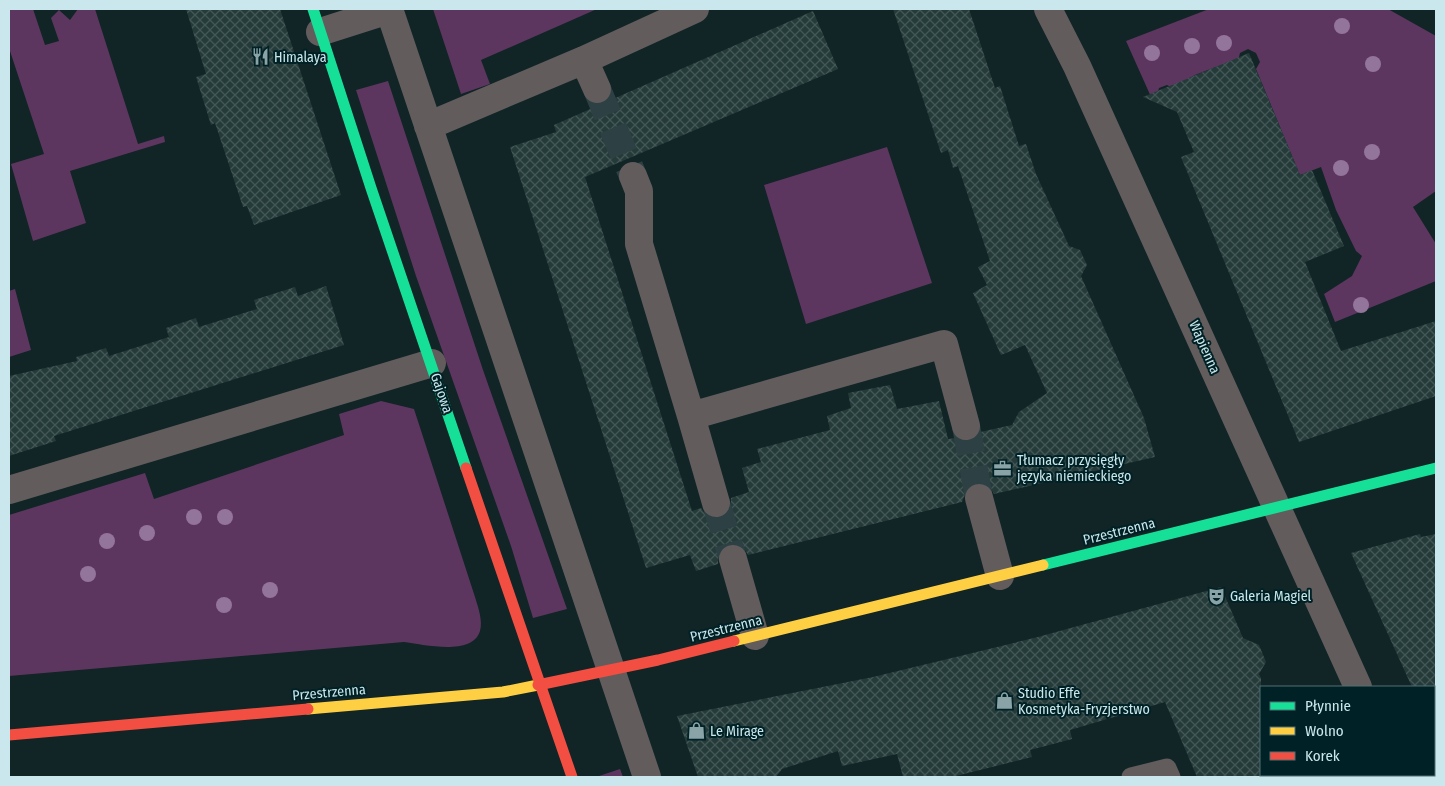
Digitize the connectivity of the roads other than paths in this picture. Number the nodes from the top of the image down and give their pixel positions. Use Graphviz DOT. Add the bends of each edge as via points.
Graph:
graph roads {
  1 [pos="695,9"];
  2 [pos="1048,9"];
  3 [pos="389,10"];
  4 [pos="317,20"];
  5 [pos="584,60"];
  6 [pos="597,89"];
  7 [pos="428,126"];
  8 [pos="633,176"];
  9 [pos="432,363"];
  10 [pos="691,416"];
  11 [pos="966,426"];
  12 [pos="1436,468"];
  13 [pos="9,490"];
  14 [pos="979,498"];
  15 [pos="716,503"];
  16 [pos="1278,507"];
  17 [pos="733,559"];
  18 [pos="1000,576"];
  19 [pos="755,636"];
  20 [pos="612,670"];
  21 [pos="540,685"];
  22 [pos="1358,686"];
  23 [pos="9,734"];
  24 [pos="572,777"];
  25 [pos="647,777"];
  26 [pos="1131,777"];
  27 [pos="1171,777"];
  1 -- 5 [label="street"];
  2 -- 16 [label="street, Wapienna"];
  3 -- 4 [label="street"];
  3 -- 7 [label="street"];
  4 -- 9 [label="street, Gajowa"];
  5 -- 6 [label="street"];
  5 -- 7 [label="street"];
  7 -- 20 [label="street"];
  8 -- 10 [label="street" via="639,191 639,244"];
  9 -- 13 [label="street"];
  9 -- 21 [label="street, Gajowa"];
  10 -- 11 [label="street" via="944,344"];
  10 -- 15 [label="street"];
  12 -- 16 [label="street, Przestrzenna"];
  14 -- 18 [label="street"];
  16 -- 18 [label="street, Przestrzenna"];
  16 -- 22 [label="street, Wapienna"];
  17 -- 19 [label="street"];
  18 -- 19 [label="street, Przestrzenna"];
  19 -- 20 [label="street, Przestrzenna"];
  20 -- 21 [label="street, Przestrzenna"];
  20 -- 25 [label="street"];
  21 -- 23 [label="street, Przestrzenna" via="476,695"];
  21 -- 24 [label="street, Gajowa"];
  26 -- 27 [label="lane" via="1167,768"];
}
